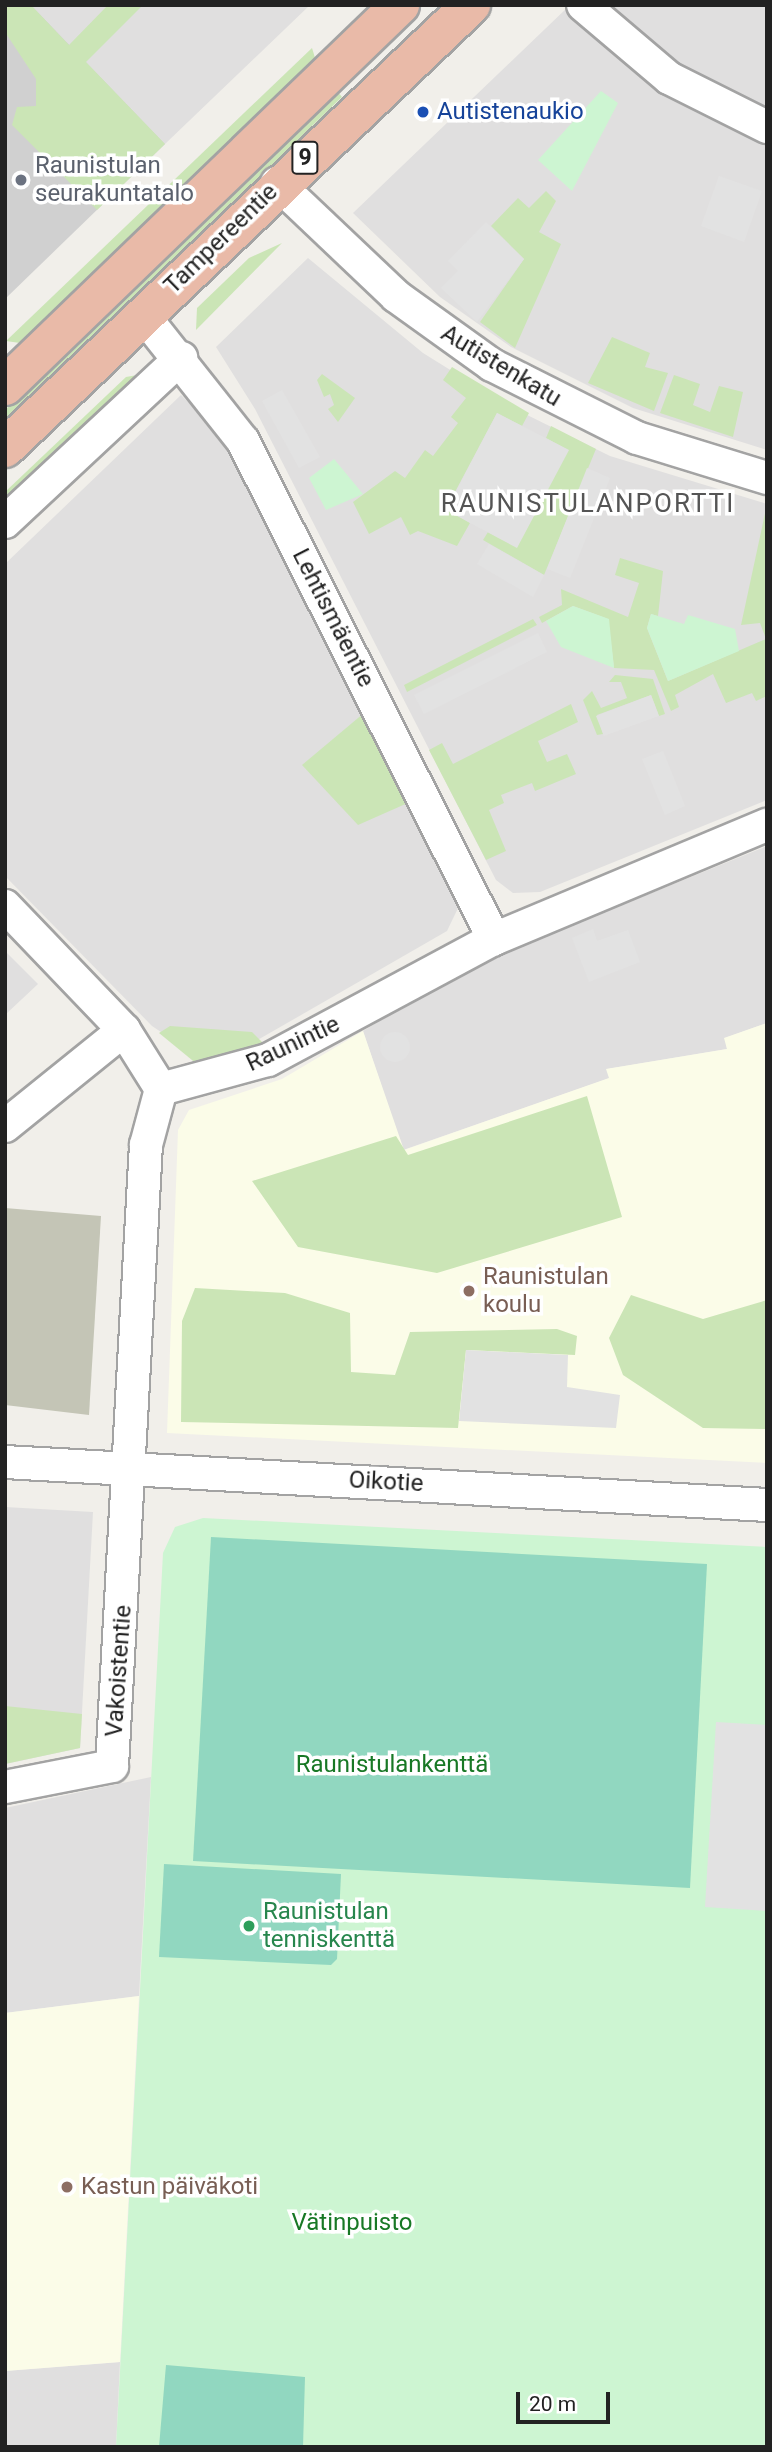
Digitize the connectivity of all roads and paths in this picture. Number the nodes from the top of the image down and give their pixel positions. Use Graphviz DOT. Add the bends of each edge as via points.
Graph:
graph roads {
  1 [pos="400,5"];
  2 [pos="471,5"];
  3 [pos="583,5"];
  4 [pos="767,127"];
  5 [pos="277,183"];
  6 [pos="143,315"];
  7 [pos="180,358"];
  8 [pos="5,386"];
  9 [pos="5,448"];
  10 [pos="767,478"];
  11 [pos="5,522"];
  12 [pos="767,825"];
  13 [pos="5,906"];
  14 [pos="494,939"];
  15 [pos="124,1030"];
  16 [pos="161,1089"];
  17 [pos="5,1126"];
  18 [pos="5,1462"];
  19 [pos="133,1468"];
  20 [pos="767,1505"];
  21 [pos="5,1787"];
  1 -- 8 [label="highway, Tampereentie / 9"];
  2 -- 5 [label="highway, Tampereentie / 9"];
  3 -- 4 [label="street" via="677,83"];
  5 -- 6 [label="highway, Tampereentie / 9"];
  5 -- 10 [label="street, Autistenkatu" via="396,296 492,365 637,438"];
  6 -- 7 [label="street, Lehtismäentie"];
  6 -- 9 [label="highway, Tampereentie / 9"];
  7 -- 11 [label="street"];
  7 -- 14 [label="street, Lehtismäentie" via="243,441"];
  12 -- 14 [label="street, Raunintie"];
  13 -- 15 [label="street"];
  14 -- 16 [label="street, Raunintie" via="268,1060"];
  15 -- 16 [label="street"];
  15 -- 17 [label="street"];
  16 -- 19 [label="street" via="150,1112 146,1145"];
  18 -- 19 [label="street, Oikotie"];
  19 -- 20 [label="street, Oikotie"];
  19 -- 21 [label="street, Vakoistentie" via="112,1766"];
}
